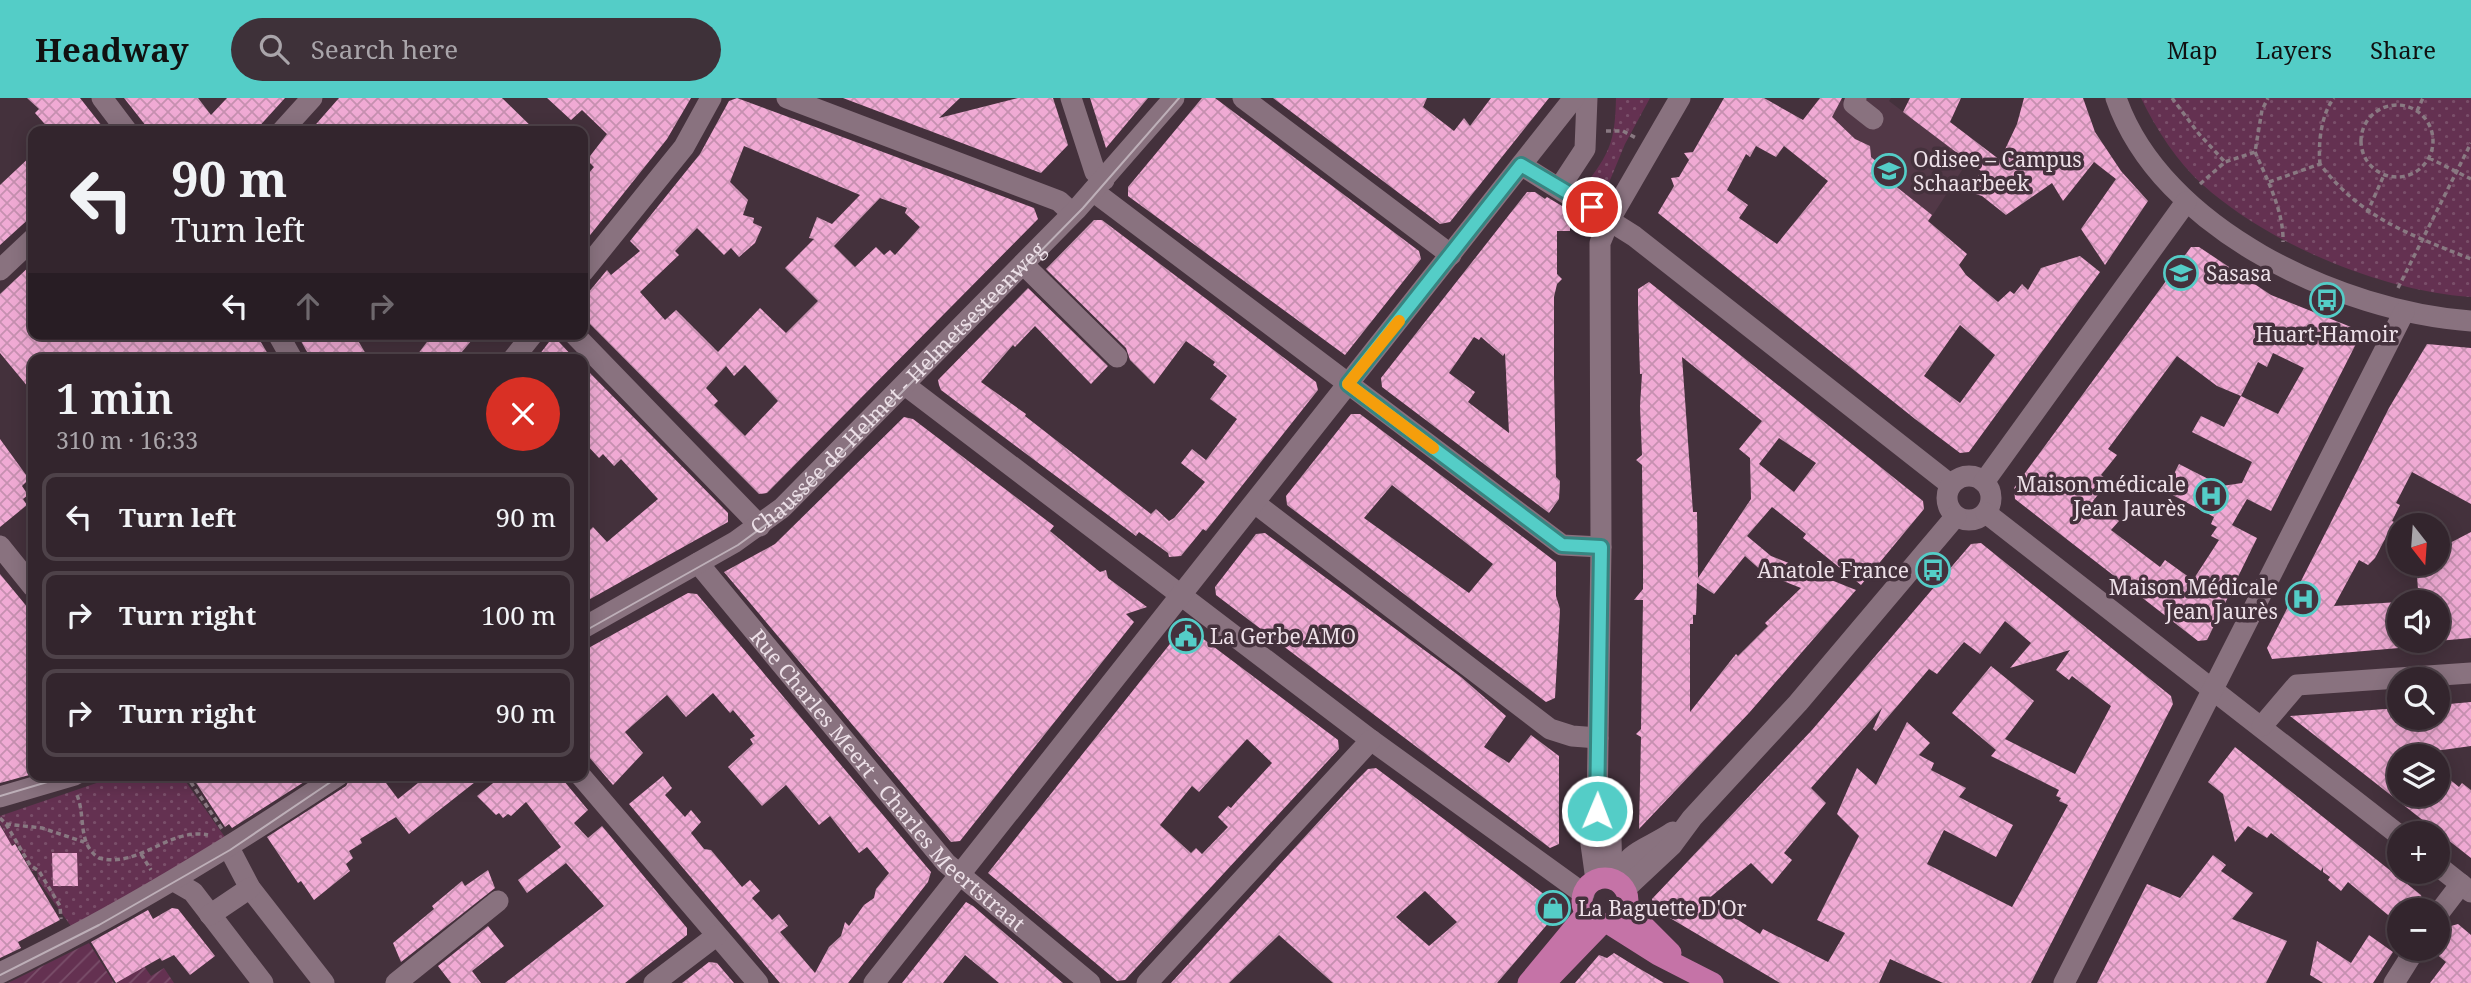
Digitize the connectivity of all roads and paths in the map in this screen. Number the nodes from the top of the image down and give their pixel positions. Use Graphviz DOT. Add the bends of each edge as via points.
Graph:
graph roads {
  1 [pos="102,98"];
  2 [pos="312,98"];
  3 [pos="711,98"];
  4 [pos="787,98"];
  5 [pos="1072,98"];
  6 [pos="1174,98"];
  7 [pos="1243,98"];
  8 [pos="1574,98"];
  9 [pos="1587,98"];
  10 [pos="1680,98"];
  11 [pos="1856,98"];
  12 [pos="2116,98"];
  13 [pos="2172,98"];
  14 [pos="2268,98"];
  15 [pos="2334,98"];
  16 [pos="2423,98"];
  17 [pos="2417,111"];
  18 [pos="1872,119"];
  19 [pos="123,126"];
  20 [pos="287,126"];
  21 [pos="1588,130"];
  22 [pos="2471,143"];
  23 [pos="1653,147"];
  24 [pos="2255,152"];
  25 [pos="2428,158"];
  26 [pos="2225,162"];
  27 [pos="2320,164"];
  28 [pos="1521,165"];
  29 [pos="2457,172"];
  30 [pos="2384,175"];
  31 [pos="2471,179"];
  32 [pos="2269,182"];
  33 [pos="1098,186"];
  34 [pos="1560,187"];
  35 [pos="2186,202"];
  36 [pos="1072,213"];
  37 [pos="2367,213"];
  38 [pos="1610,219"];
  39 [pos="2424,240"];
  40 [pos="28,244"];
  41 [pos="2282,246"];
  42 [pos="1451,255"];
  43 [pos="2471,259"];
  44 [pos="1023,264"];
  45 [pos="588,266"];
  46 [pos="0,270"];
  47 [pos="2396,292"];
  48 [pos="2404,312"];
  49 [pos="2471,321"];
  50 [pos="528,340"];
  51 [pos="580,340"];
  52 [pos="517,354"];
  53 [pos="1117,357"];
  54 [pos="1348,384"];
  55 [pos="905,385"];
  56 [pos="1984,482"];
  57 [pos="1951,485"];
  58 [pos="1256,504"];
  59 [pos="1986,513"];
  60 [pos="1956,516"];
  61 [pos="760,526"];
  62 [pos="0,546"];
  63 [pos="1601,547"];
  64 [pos="698,563"];
  65 [pos="28,581"];
  66 [pos="1180,597"];
  67 [pos="588,625"];
  68 [pos="2471,673"];
  69 [pos="2212,691"];
  70 [pos="2262,726"];
  71 [pos="1598,738"];
  72 [pos="1371,740"];
  73 [pos="55,781"];
  74 [pos="73,781"];
  75 [pos="190,781"];
  76 [pos="328,781"];
  77 [pos="585,781"];
  78 [pos="0,797"];
  79 [pos="1597,811"];
  80 [pos="0,818"];
  81 [pos="1692,818"];
  82 [pos="6,824"];
  83 [pos="2387,825"];
  84 [pos="221,840"];
  85 [pos="84,842"];
  86 [pos="1612,845"];
  87 [pos="1636,851"];
  88 [pos="141,853"];
  89 [pos="147,862"];
  90 [pos="961,874"];
  91 [pos="2450,875"];
  92 [pos="174,881"];
  93 [pos="250,888"];
  94 [pos="2466,888"];
  95 [pos="1606,899"];
  96 [pos="498,901"];
  97 [pos="2450,903"];
  98 [pos="61,909"];
  99 [pos="210,915"];
  100 [pos="716,936"];
  101 [pos="2407,961"];
  102 [pos="0,973"];
  103 [pos="263,983"];
  104 [pos="324,983"];
  105 [pos="396,983"];
  106 [pos="653,983"];
  107 [pos="758,983"];
  108 [pos="874,983"];
  109 [pos="1090,983"];
  110 [pos="1147,983"];
  111 [pos="1528,983"];
  112 [pos="1545,983"];
  113 [pos="1713,983"];
  114 [pos="2064,983"];
  115 [pos="2393,983"];
  1 -- 19 [label="street"];
  2 -- 20 [label="street"];
  3 -- 45 [label="street" via="684,147"];
  4 -- 36 [label="street" via="1059,201"];
  5 -- 33 [label="street"];
  6 -- 33 [label="street, Chaussée de Helmet - Helmetsesteenweg"];
  7 -- 42 [label="street"];
  8 -- 28 [label="street"];
  9 -- 21 [label="street"];
  10 -- 23 [label="street"];
  11 -- 18 [label="street" via="1854,104"];
  12 -- 35 [label="street" via="2139,147"];
  13 -- 26 [label="path"];
  14 -- 24 [label="path"];
  15 -- 27 [label="path" via="2318,147"];
  16 -- 17 [label="path"];
  17 -- 25 [label="path" via="2433,138"];
  17 -- 30 [label="path" via="2391,105 2368,119 2360,144 2372,168"];
  21 -- 23 [label="path" via="1623,131"];
  21 -- 34 [label="street" via="1585,149"];
  22 -- 29 [label="path"];
  23 -- 38 [label="street"];
  24 -- 26 [label="path"];
  24 -- 32 [label="path"];
  25 -- 29 [label="path"];
  25 -- 30 [label="path" via="2414,173"];
  26 -- 35 [label="path" via="2209,173"];
  27 -- 32 [label="path"];
  27 -- 37 [label="path" via="2340,191"];
  28 -- 34 [label="street"];
  28 -- 42 [label="street"];
  29 -- 31 [label="path"];
  29 -- 39 [label="path"];
  30 -- 37 [label="path"];
  32 -- 41 [label="path" via="2283,232"];
  33 -- 36 [label="street, Chaussée de Helmet - Helmetsesteenweg"];
  33 -- 54 [label="street"];
  34 -- 38 [label="street"];
  35 -- 48 [label="street" via="2281,265"];
  35 -- 56 [label="street"];
  36 -- 44 [label="street, Chaussée de Helmet - Helmetsesteenweg"];
  37 -- 39 [label="path"];
  38 -- 57 [label="street"];
  38 -- 63 [label="street" via="1600,243"];
  39 -- 43 [label="path"];
  39 -- 47 [label="path"];
  40 -- 46 [label="street"];
  42 -- 54 [label="street"];
  44 -- 53 [label="street"];
  44 -- 55 [label="street, Chaussée de Helmet - Helmetsesteenweg"];
  48 -- 49 [label="street"];
  48 -- 69 [label="street"];
  50 -- 52 [label="street"];
  51 -- 61 [label="street"];
  54 -- 58 [label="street"];
  54 -- 63 [label="street" via="1562,545"];
  55 -- 61 [label="street, Chaussée de Helmet - Helmetsesteenweg"];
  55 -- 66 [label="street"];
  56 -- 57 [label="street" via="1967,476"];
  56 -- 59 [label="street" via="1992,497"];
  57 -- 60 [label="street" via="1947,502"];
  58 -- 66 [label="street"];
  58 -- 71 [label="street" via="1550,729"];
  59 -- 60 [label="street" via="1969,521"];
  59 -- 69 [label="street"];
  60 -- 81 [label="street" via="1798,704"];
  61 -- 64 [label="street, Chaussée de Helmet - Helmetsesteenweg"];
  62 -- 65 [label="street"];
  63 -- 71 [label="street"];
  64 -- 67 [label="street, Chaussée de Helmet - Helmetsesteenweg"];
  64 -- 90 [label="street, Rue Charles Meert - Charles Meertstraat" via="937,852"];
  66 -- 72 [label="street"];
  66 -- 90 [label="street"];
  68 -- 70 [label="street" via="2297,685"];
  69 -- 70 [label="street"];
  69 -- 114 [label="street"];
  70 -- 83 [label="street"];
  71 -- 79 [label="street"];
  72 -- 95 [label="street"];
  72 -- 110 [label="street"];
  73 -- 78 [label="street"];
  74 -- 85 [label="path"];
  75 -- 84 [label="path" via="223,831"];
  76 -- 84 [label="street"];
  77 -- 100 [label="street"];
  79 -- 86 [label="street"];
  79 -- 95 [label="street" via="1591,844"];
  80 -- 82 [label="path"];
  81 -- 87 [label="street" via="1656,844"];
  81 -- 95 [label="street" via="1672,845"];
  82 -- 85 [label="path" via="41,828"];
  82 -- 98 [label="path"];
  84 -- 88 [label="path" via="198,833 183,835"];
  84 -- 92 [label="street"];
  84 -- 93 [label="street"];
  85 -- 88 [label="path" via="92,853 108,860"];
  86 -- 87 [label="street" via="1625,853"];
  86 -- 95 [label="street"];
  87 -- 95 [label="street" via="1622,863"];
  88 -- 89 [label="path"];
  90 -- 108 [label="street"];
  90 -- 109 [label="street, Rue Charles Meert - Charles Meertstraat"];
  91 -- 94 [label="street"];
  92 -- 99 [label="street" via="193,892"];
  92 -- 102 [label="street"];
  93 -- 99 [label="street"];
  93 -- 104 [label="street"];
  94 -- 97 [label="street"];
  95 -- 111 [label="main road"];
  95 -- 112 [label="main road"];
  95 -- 113 [label="main road" via="1658,955"];
  96 -- 105 [label="street"];
  99 -- 103 [label="street"];
  100 -- 106 [label="street"];
  100 -- 107 [label="street"];
  101 -- 115 [label="street"];
}
